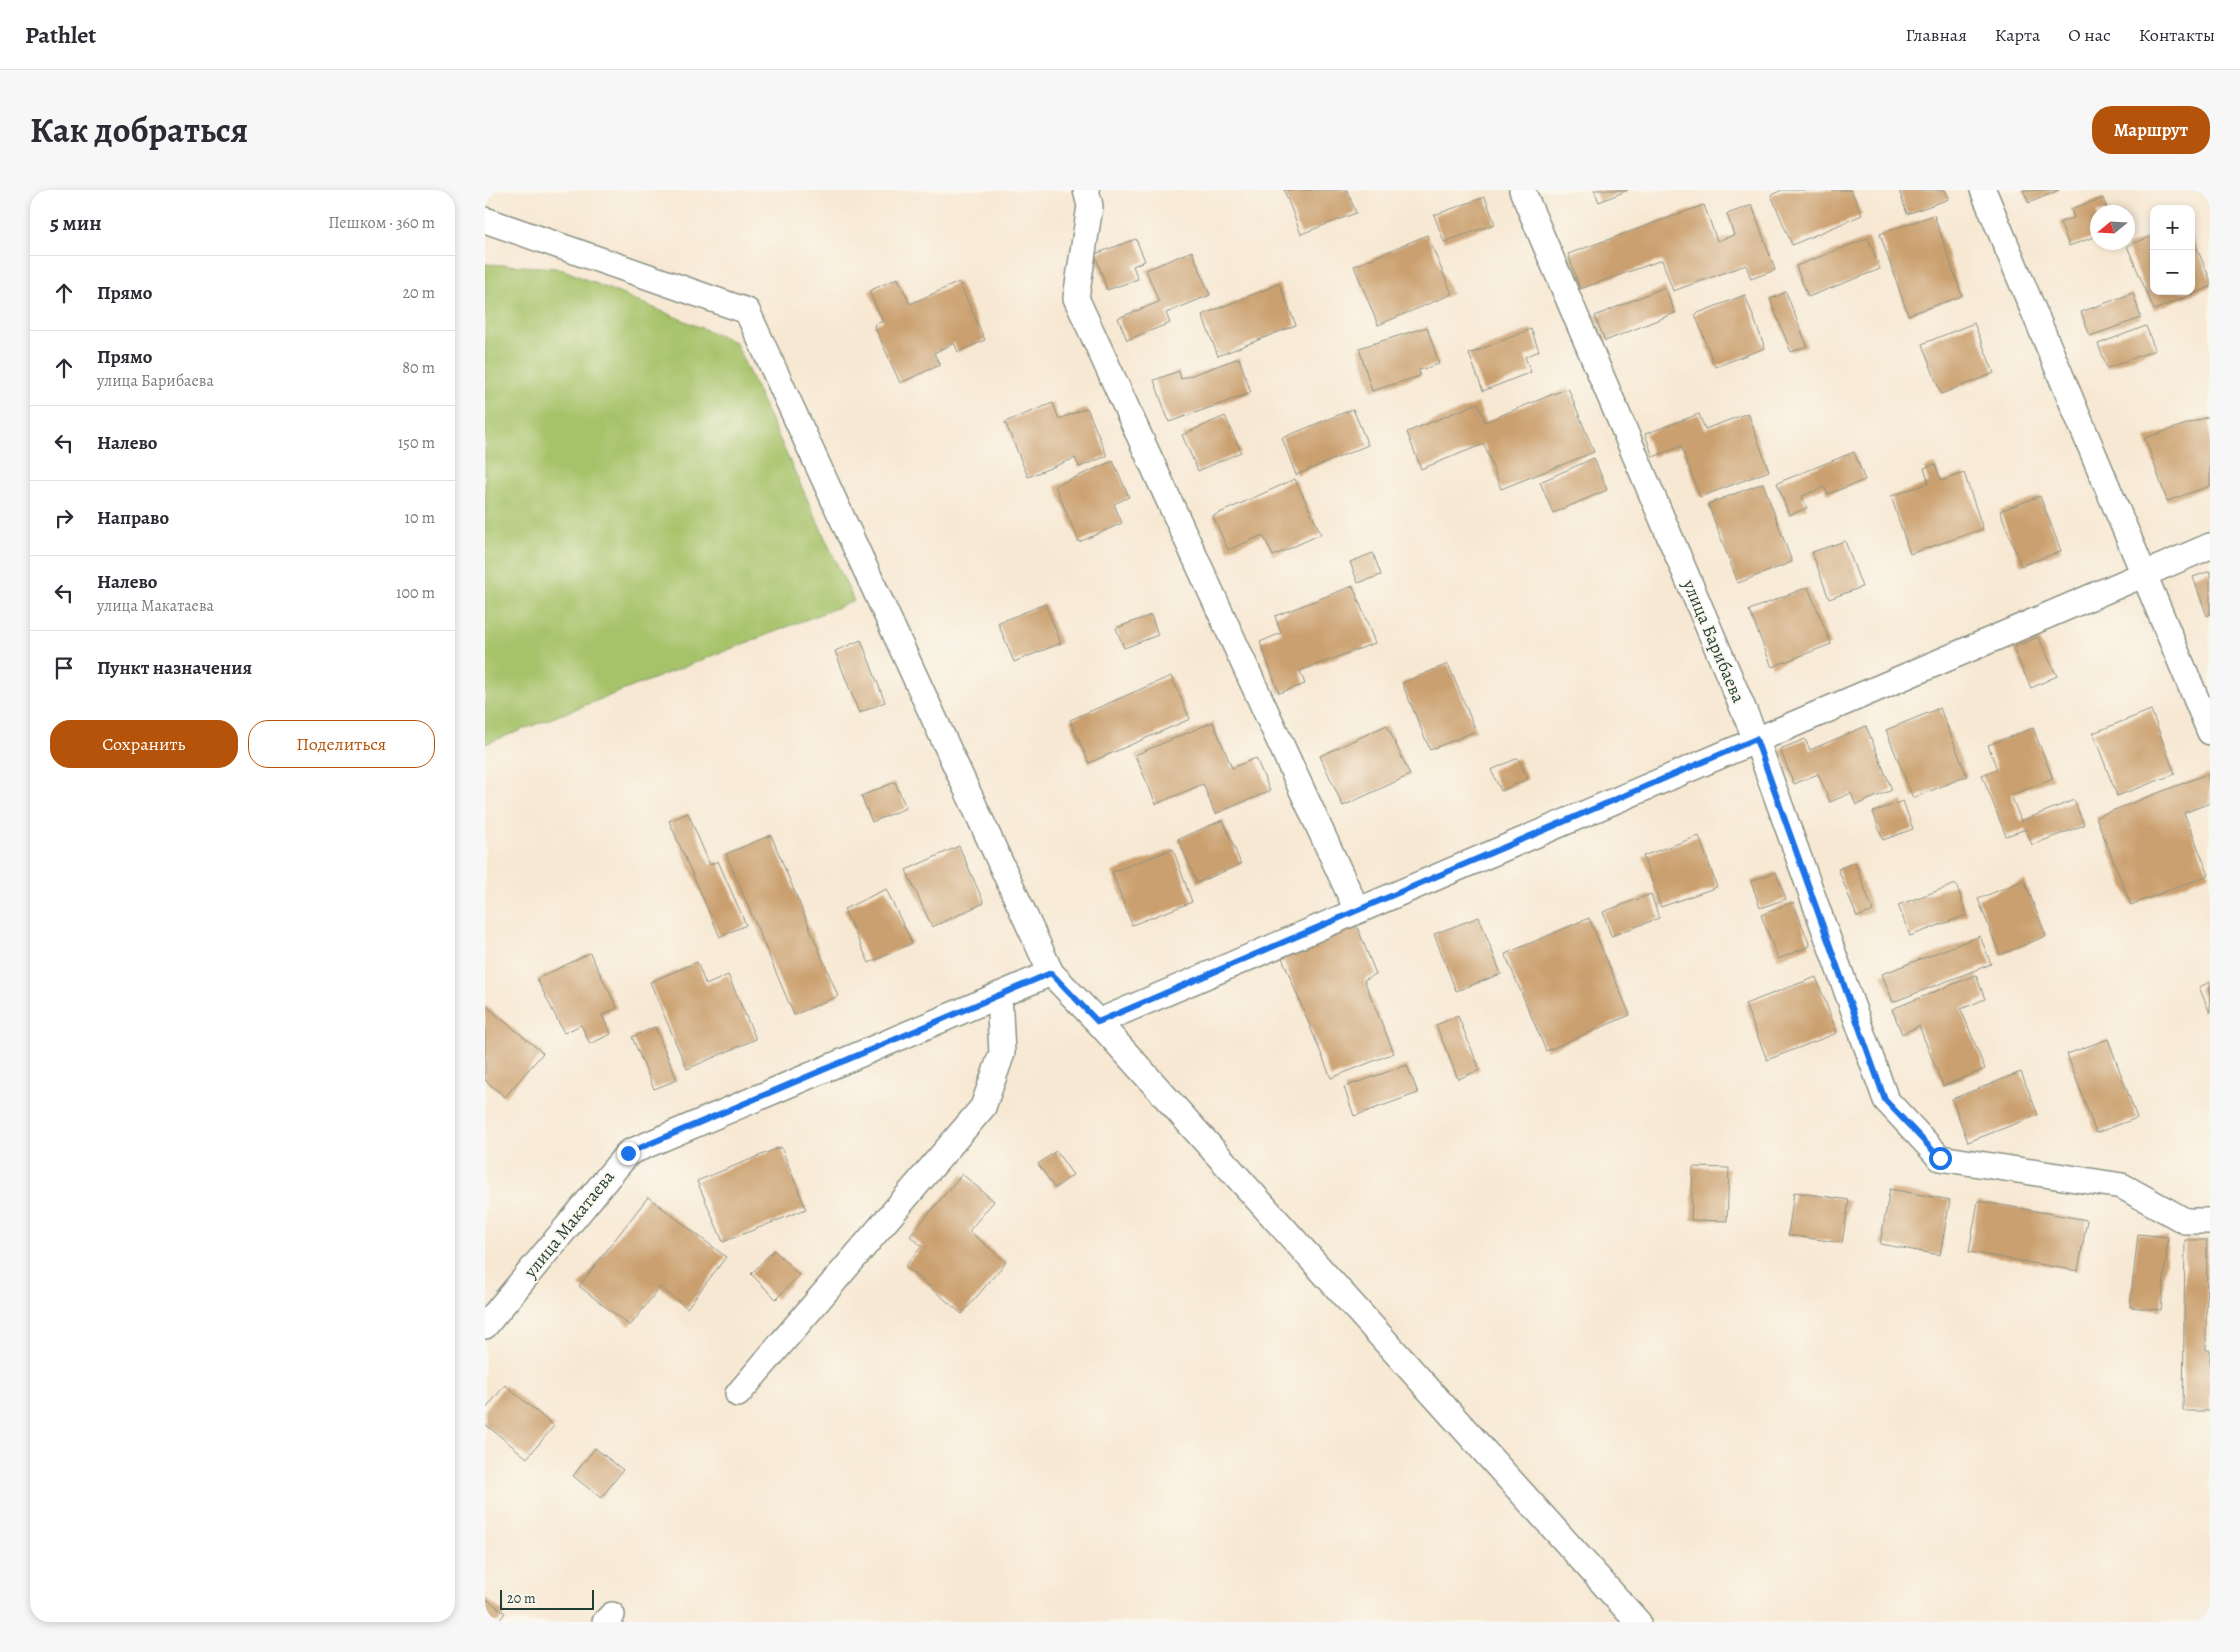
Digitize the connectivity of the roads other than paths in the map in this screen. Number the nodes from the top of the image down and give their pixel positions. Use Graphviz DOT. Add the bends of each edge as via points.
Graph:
graph roads {
  1 [pos="1086,190"];
  2 [pos="1521,190"];
  3 [pos="1983,190"];
  4 [pos="485,220"];
  5 [pos="2210,546"];
  6 [pos="2145,572"];
  7 [pos="2210,732"];
  8 [pos="1756,739"];
  9 [pos="1357,910"];
  10 [pos="1051,973"];
  11 [pos="999,995"];
  12 [pos="1098,1022"];
  13 [pos="2210,1220"];
  14 [pos="485,1326"];
  15 [pos="738,1394"];
  16 [pos="1638,1622"];
  1 -- 9 [label="street" via="1090,206 1077,298"];
  2 -- 8 [label="street, улица Барибаева"];
  3 -- 6 [label="street"];
  4 -- 10 [label="street" via="747,311"];
  5 -- 6 [label="street"];
  6 -- 7 [label="street"];
  6 -- 8 [label="street"];
  8 -- 9 [label="street"];
  8 -- 13 [label="street, улица Барибаева" via="1885,1100 1940,1158 2122,1186 2185,1221"];
  9 -- 12 [label="street"];
  10 -- 11 [label="street, улица Макатаева"];
  10 -- 12 [label="street"];
  11 -- 14 [label="street, улица Макатаева" via="628,1153"];
  11 -- 15 [label="street" via="1002,1053 983,1106"];
  12 -- 16 [label="street"];
}
